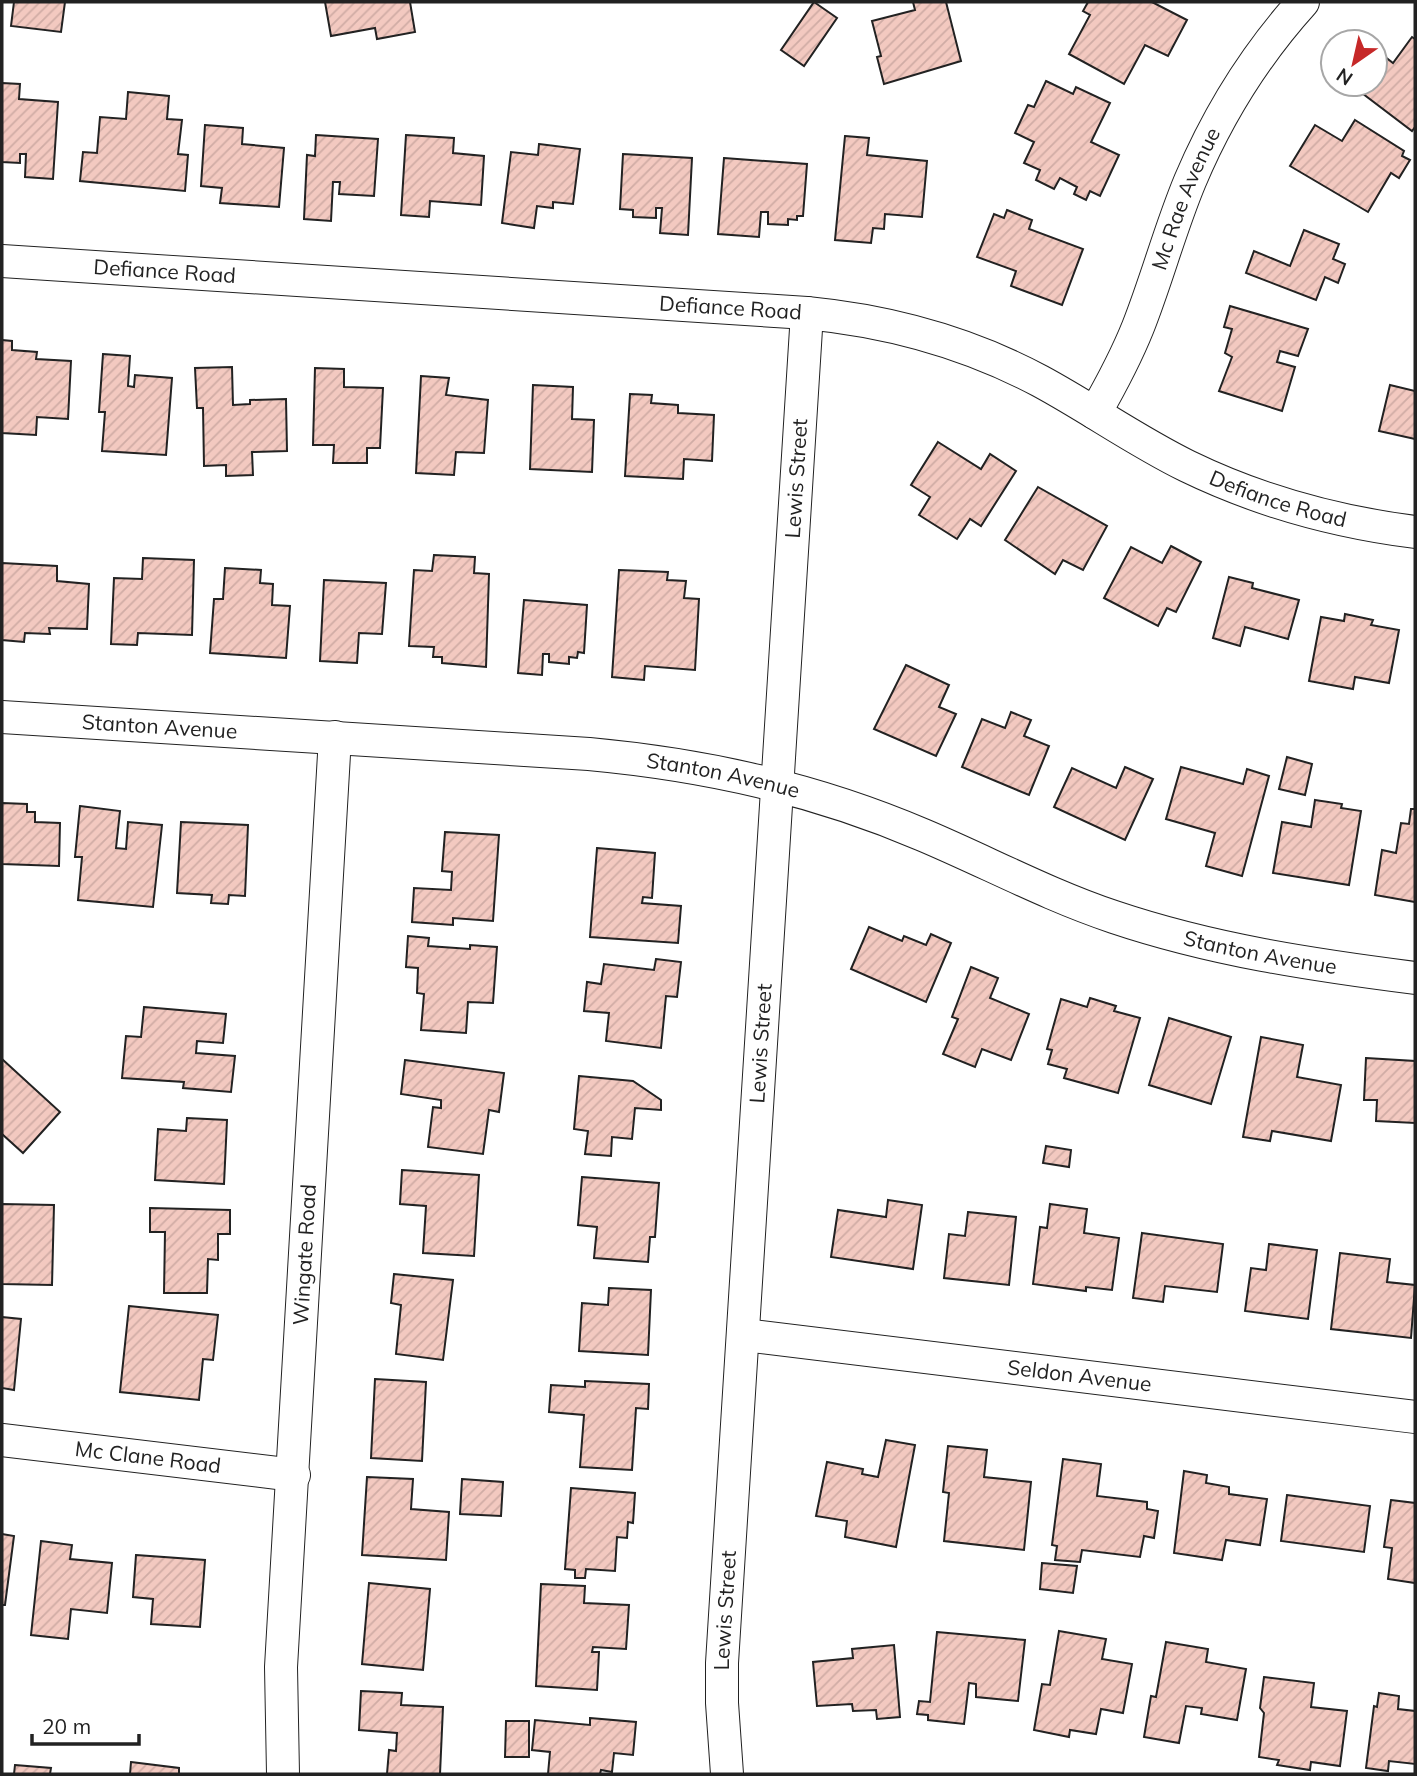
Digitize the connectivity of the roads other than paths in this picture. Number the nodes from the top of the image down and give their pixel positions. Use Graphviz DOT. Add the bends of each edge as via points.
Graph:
graph roads {
  1 [pos="1303,2"];
  2 [pos="2,261"];
  3 [pos="807,313"];
  4 [pos="1095,413"];
  5 [pos="1415,532"];
  6 [pos="2,717"];
  7 [pos="335,737"];
  8 [pos="777,784"];
  9 [pos="1415,978"];
  10 [pos="744,1335"];
  11 [pos="1415,1417"];
  12 [pos="2,1440"];
  13 [pos="294,1475"];
  14 [pos="283,1774"];
  15 [pos="727,1774"];
  1 -- 4 [label="street, Mc Rae Avenue" via="1247,74 1216,127 1190,182 1138,327"];
  2 -- 3 [label="street, Defiance Road"];
  3 -- 4 [label="street, Defiance Road" via="870,320 939,338 1010,366"];
  3 -- 8 [label="street, Lewis Street"];
  4 -- 5 [label="street, Defiance Road" via="1185,465 1241,489 1342,520"];
  6 -- 7 [label="street, Stanton Avenue"];
  7 -- 8 [label="street, Stanton Avenue" via="637,759"];
  7 -- 13 [label="street, Wingate Road"];
  8 -- 9 [label="street, Stanton Avenue" via="884,820 1044,890 1151,929 1293,961"];
  8 -- 10 [label="street, Lewis Street"];
  10 -- 11 [label="street, Seldon Avenue"];
  10 -- 15 [label="street, Lewis Street" via="722,1663"];
  12 -- 13 [label="street, Mc Clane Road"];
  13 -- 14 [label="street, Wingate Road" via="281,1667"];
}
